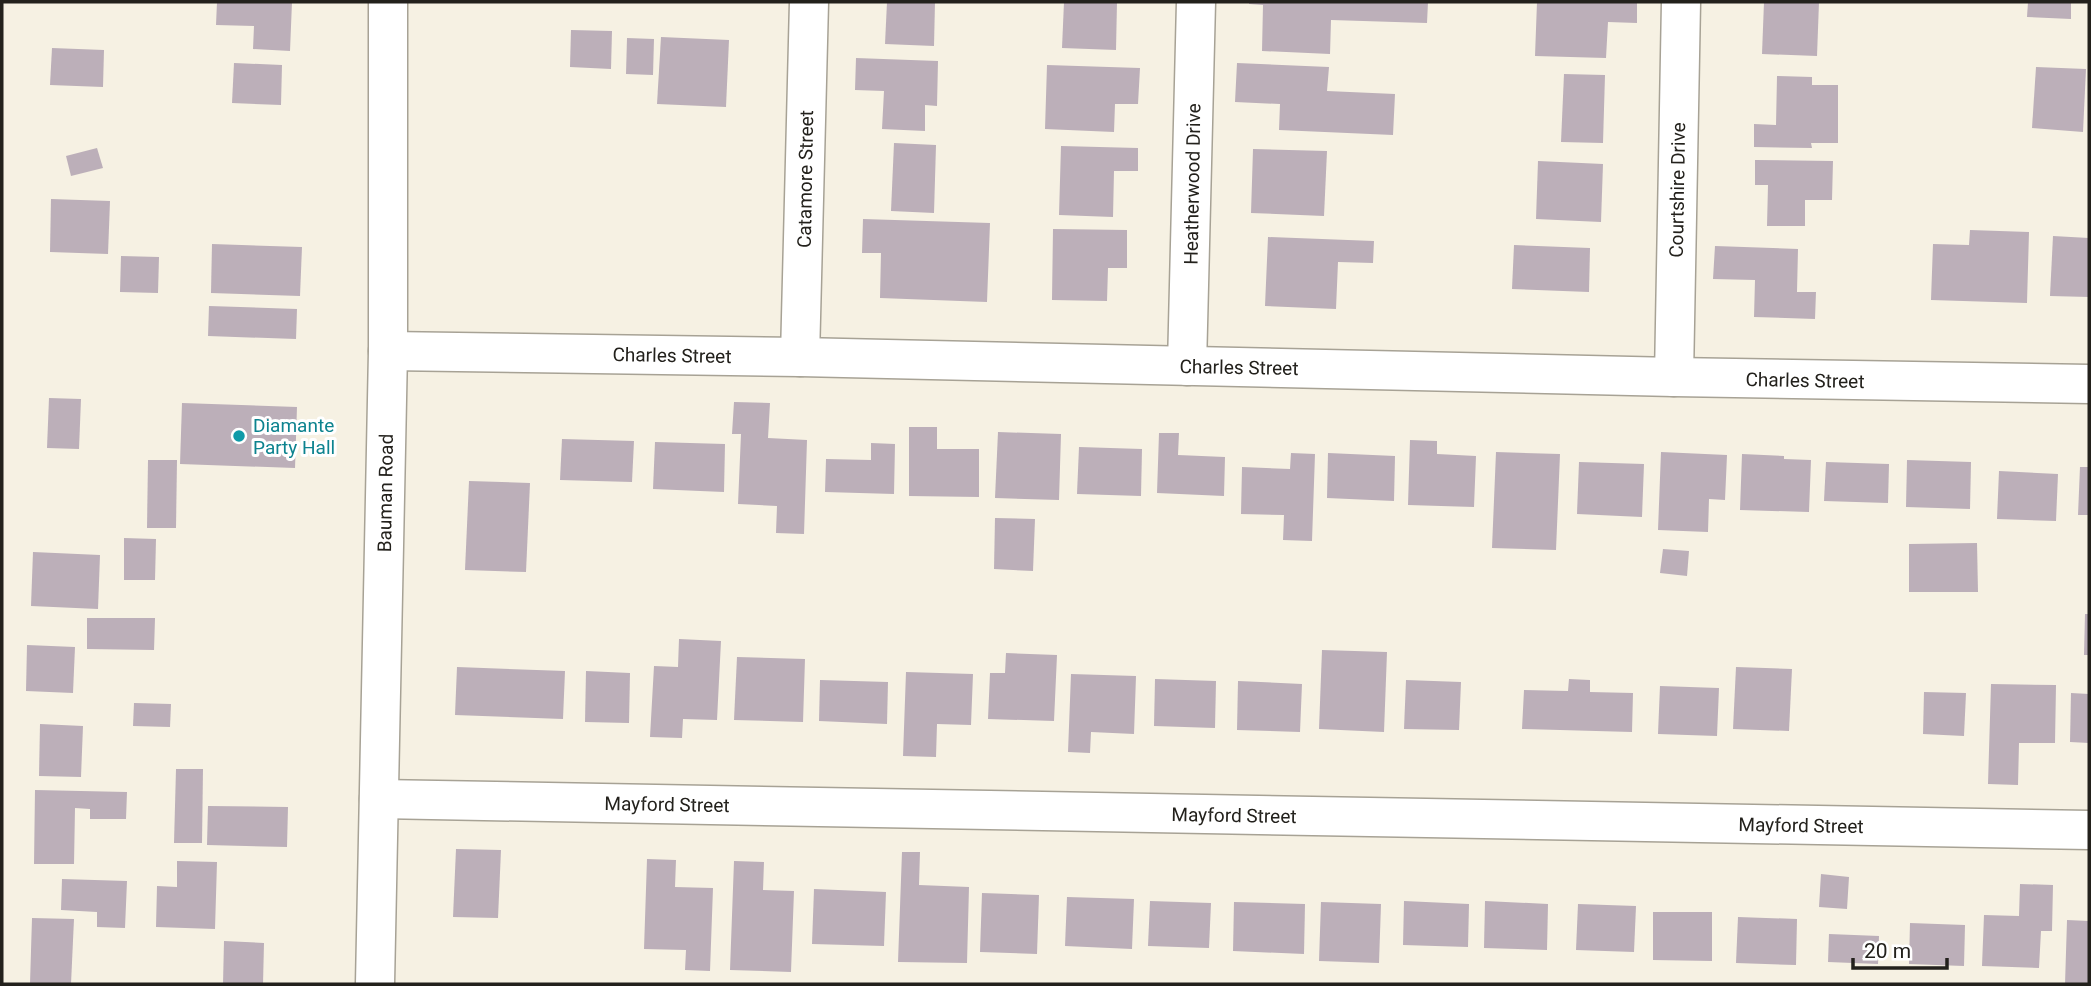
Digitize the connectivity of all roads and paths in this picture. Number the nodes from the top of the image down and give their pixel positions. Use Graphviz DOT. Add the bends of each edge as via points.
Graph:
graph roads {
  1 [pos="388,2"];
  2 [pos="810,2"];
  3 [pos="1196,2"];
  4 [pos="1681,2"];
  5 [pos="388,351"];
  6 [pos="800,357"];
  7 [pos="1187,366"];
  8 [pos="1674,377"];
  9 [pos="2089,384"];
  10 [pos="379,799"];
  11 [pos="2089,830"];
  12 [pos="375,984"];
  1 -- 5 [label="street, Bauman Road"];
  2 -- 6 [label="street, Catamore Street"];
  3 -- 7 [label="street, Heatherwood Drive"];
  4 -- 8 [label="street, Courtshire Drive"];
  5 -- 6 [label="street, Charles Street"];
  5 -- 10 [label="street, Bauman Road"];
  6 -- 7 [label="street, Charles Street"];
  7 -- 8 [label="street, Charles Street"];
  8 -- 9 [label="street, Charles Street"];
  10 -- 11 [label="street, Mayford Street"];
  10 -- 12 [label="street, Bauman Road"];
}
